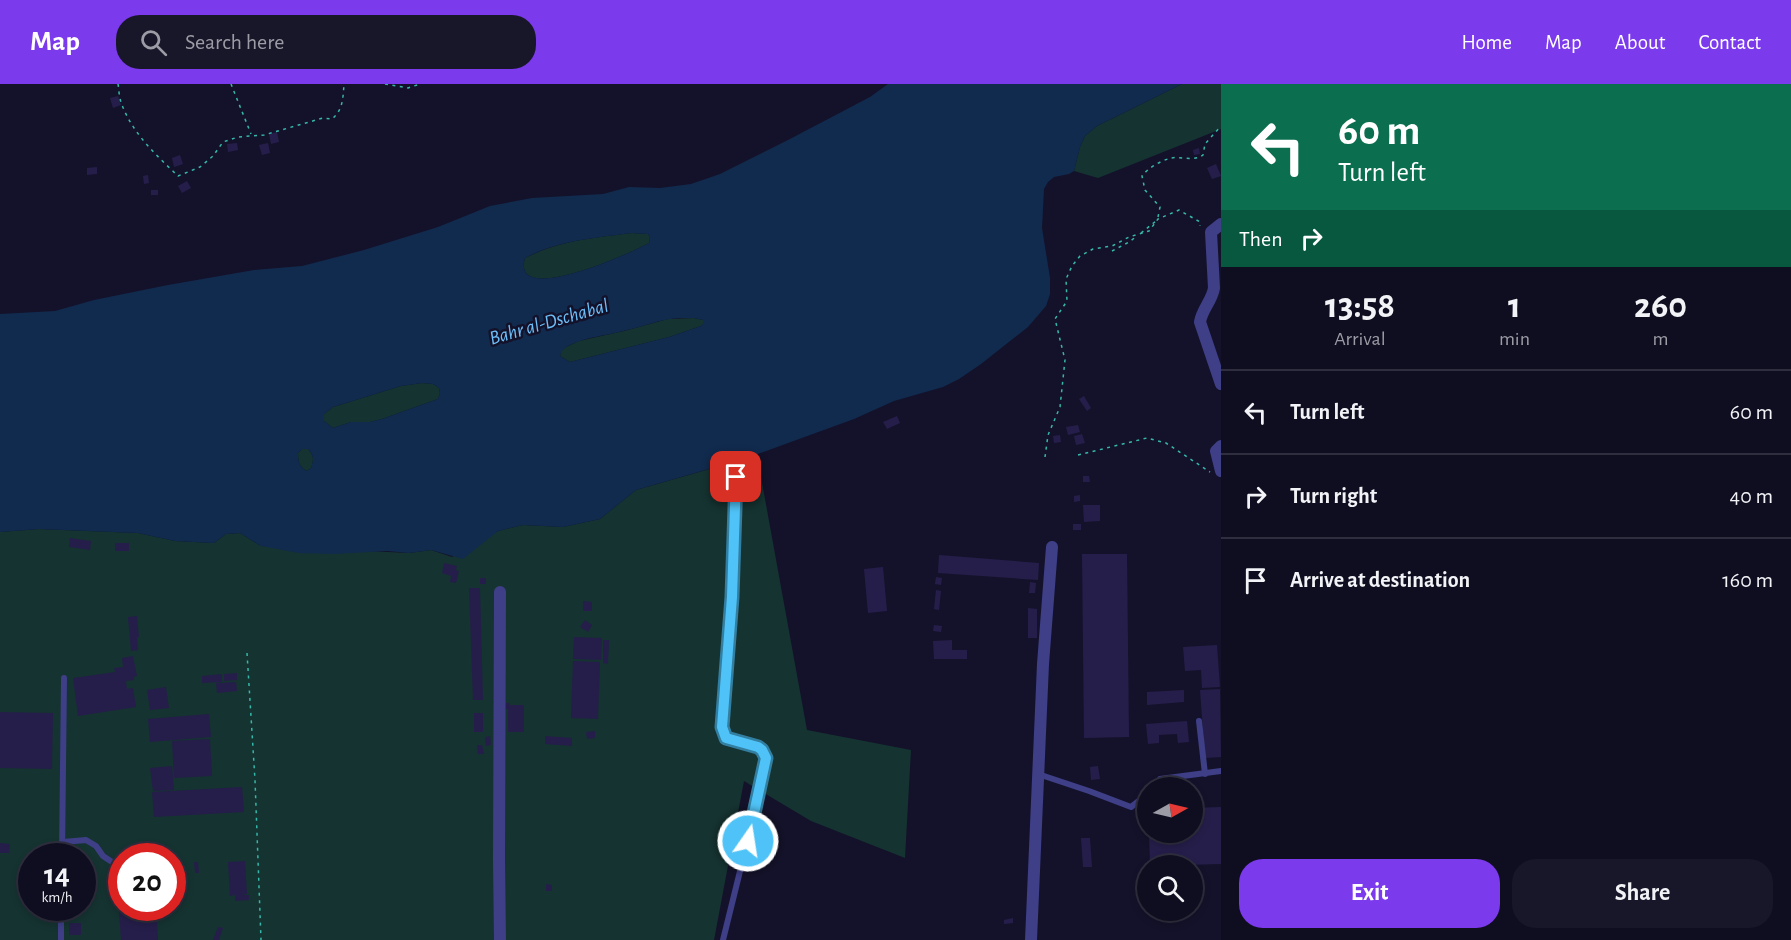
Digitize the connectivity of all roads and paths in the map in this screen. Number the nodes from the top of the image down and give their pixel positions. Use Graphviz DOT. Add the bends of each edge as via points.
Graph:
graph roads {
  1 [pos="118,84"];
  2 [pos="231,84"];
  3 [pos="344,84"];
  4 [pos="385,84"];
  5 [pos="420,84"];
  6 [pos="1221,126"];
  7 [pos="252,135"];
  8 [pos="1221,224"];
  9 [pos="1202,232"];
  10 [pos="1112,250"];
  11 [pos="1221,384"];
  12 [pos="1219,449"];
  13 [pos="1078,455"];
  14 [pos="1045,458"];
  15 [pos="1217,472"];
  16 [pos="736,477"];
  17 [pos="1052,547"];
  18 [pos="500,592"];
  19 [pos="247,653"];
  20 [pos="64,678"];
  21 [pos="1199,721"];
  22 [pos="1221,771"];
  23 [pos="1037,774"];
  24 [pos="1204,774"];
  25 [pos="1178,777"];
  26 [pos="1137,802"];
  27 [pos="63,842"];
  28 [pos="108,859"];
  29 [pos="61,921"];
  30 [pos="61,940"];
  31 [pos="261,940"];
  32 [pos="500,940"];
  33 [pos="723,940"];
  34 [pos="1031,940"];
  1 -- 7 [label="path" via="121,102 132,124 178,176 200,167 223,142"];
  2 -- 7 [label="path"];
  3 -- 7 [label="path" via="339,113 332,119"];
  4 -- 5 [label="path" via="408,88"];
  6 -- 10 [label="path" via="1198,159 1171,158 1147,169 1142,176 1145,190 1160,207 1158,218 1129,242"];
  8 -- 11 [label="street" via="1211,232 1215,288 1200,322"];
  9 -- 14 [label="path" via="1200,222 1179,210 1158,219 1149,231 1093,249 1072,266 1066,279 1067,301 1055,318 1065,360 1060,407 1048,435"];
  12 -- 15 [label="street"];
  13 -- 15 [label="path" via="1147,438 1166,443"];
  16 -- 33 [label="lane" via="722,727 726,738 758,747 766,758"];
  17 -- 23 [label="street"];
  18 -- 32 [label="street"];
  19 -- 31 [label="path"];
  20 -- 27 [label="lane"];
  21 -- 24 [label="lane"];
  22 -- 24 [label="lane"];
  23 -- 26 [label="lane" via="1131,807"];
  23 -- 34 [label="street"];
  24 -- 25 [label="lane"];
  27 -- 28 [label="lane" via="86,840"];
  29 -- 30 [label="lane"];
}
